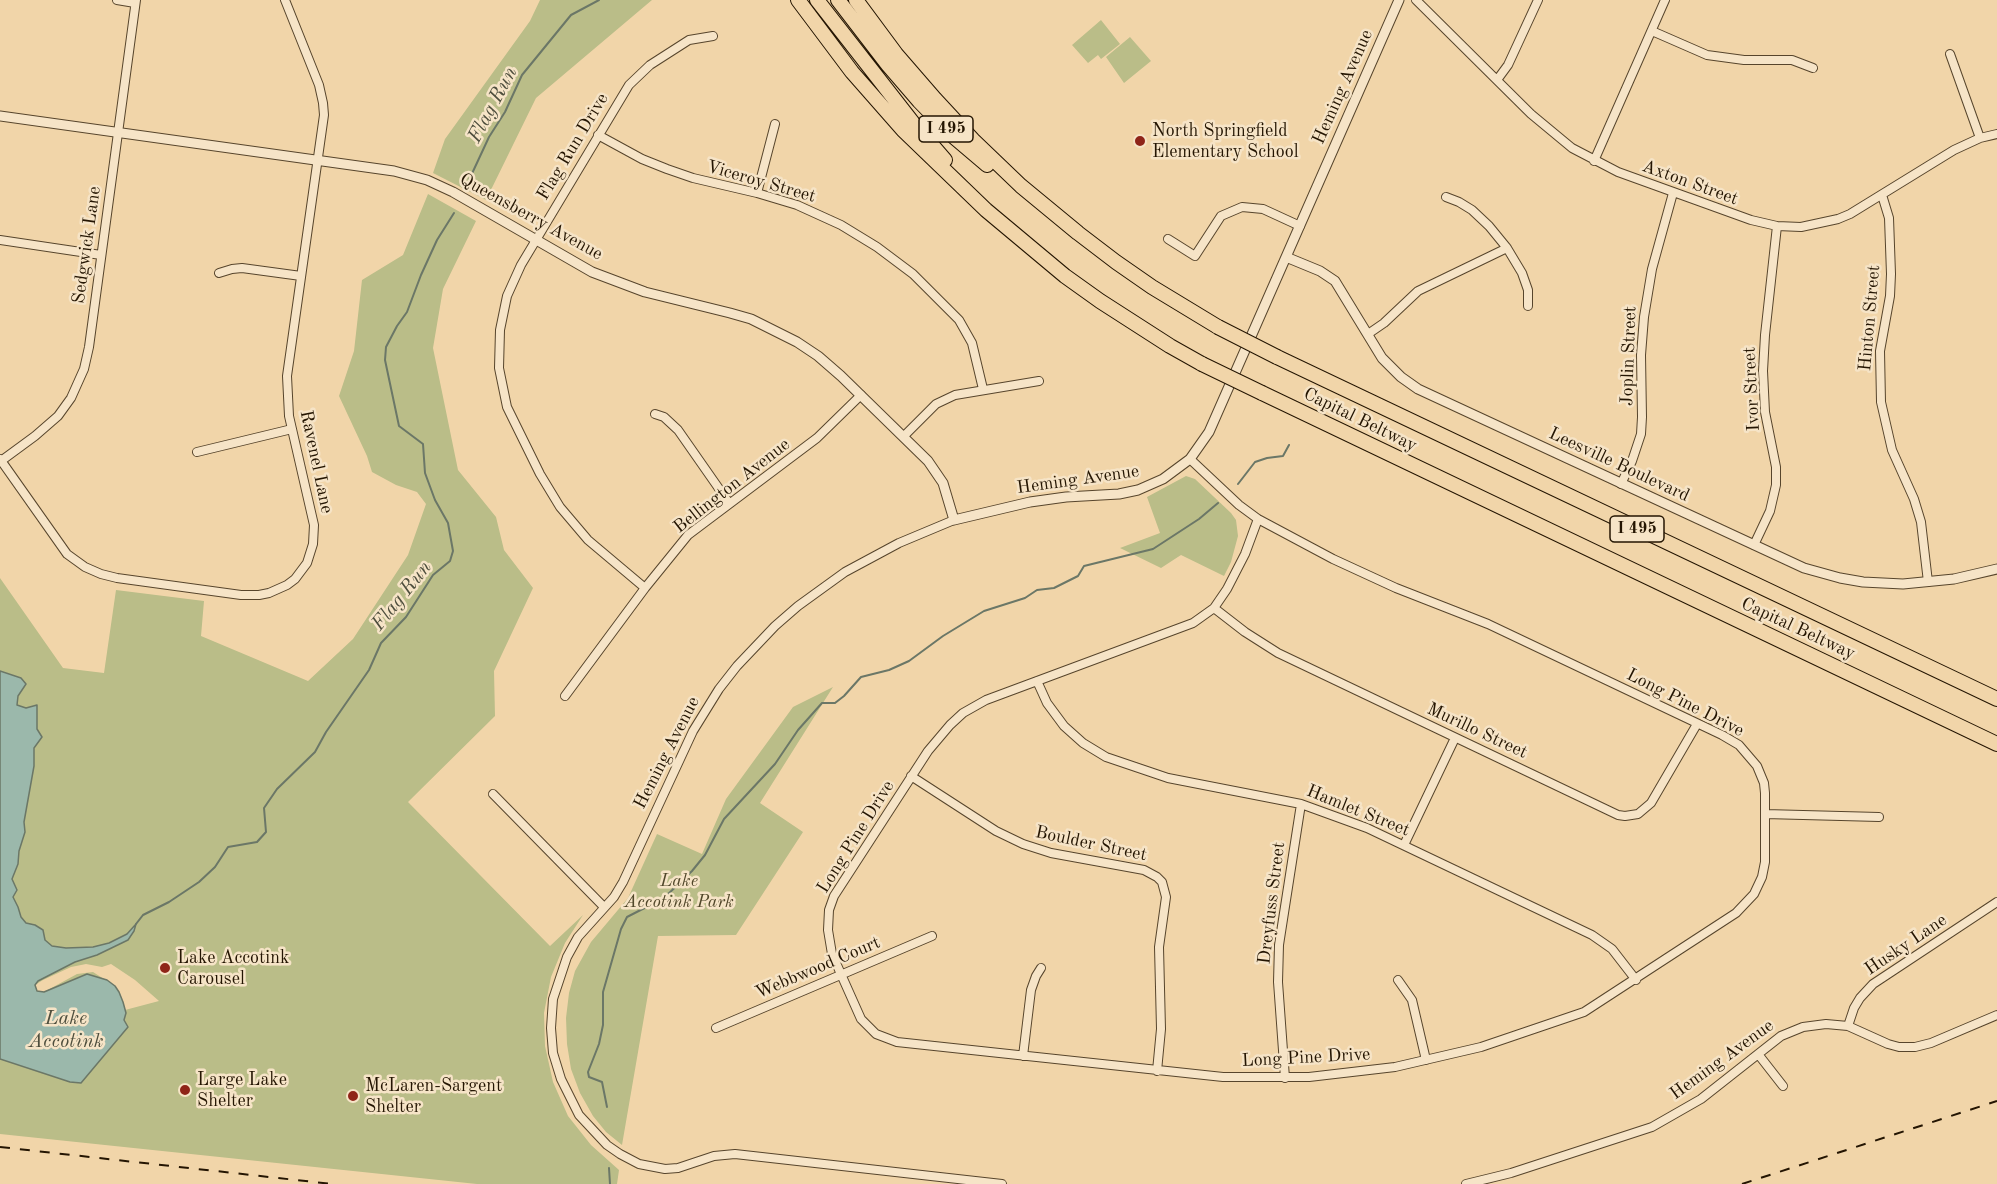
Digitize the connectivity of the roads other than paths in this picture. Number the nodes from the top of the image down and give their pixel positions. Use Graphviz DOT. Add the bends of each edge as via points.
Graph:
graph roads {
  1 [pos="117,0"];
  2 [pos="285,0"];
  3 [pos="798,0"];
  4 [pos="817,0"];
  5 [pos="838,0"];
  6 [pos="856,0"];
  7 [pos="1399,0"];
  8 [pos="1416,0"];
  9 [pos="1538,0"];
  10 [pos="1665,0"];
  11 [pos="135,2"];
  12 [pos="1652,31"];
  13 [pos="713,36"];
  14 [pos="1950,54"];
  15 [pos="1813,68"];
  16 [pos="1497,80"];
  17 [pos="0,116"];
  18 [pos="775,124"];
  19 [pos="118,132"];
  20 [pos="1997,134"];
  21 [pos="598,135"];
  22 [pos="1980,138"];
  23 [pos="318,160"];
  24 [pos="1594,161"];
  25 [pos="1673,192"];
  26 [pos="757,193"];
  27 [pos="1882,195"];
  28 [pos="1446,197"];
  29 [pos="1300,226"];
  30 [pos="1777,226"];
  31 [pos="1077,233"];
  32 [pos="1017,237"];
  33 [pos="1168,239"];
  34 [pos="0,240"];
  35 [pos="535,241"];
  36 [pos="1507,248"];
  37 [pos="101,255"];
  38 [pos="1286,257"];
  39 [pos="219,273"];
  40 [pos="301,276"];
  41 [pos="1528,306"];
  42 [pos="1368,334"];
  43 [pos="1039,381"];
  44 [pos="983,389"];
  45 [pos="861,395"];
  46 [pos="655,414"];
  47 [pos="292,429"];
  48 [pos="904,436"];
  49 [pos="197,452"];
  50 [pos="1190,459"];
  51 [pos="1,460"];
  52 [pos="1621,484"];
  53 [pos="729,503"];
  54 [pos="1258,519"];
  55 [pos="954,520"];
  56 [pos="1754,545"];
  57 [pos="1997,569"];
  58 [pos="1928,582"];
  59 [pos="645,588"];
  60 [pos="1214,608"];
  61 [pos="1036,681"];
  62 [pos="565,696"];
  63 [pos="1997,699"];
  64 [pos="1697,724"];
  65 [pos="1455,738"];
  66 [pos="1997,744"];
  67 [pos="912,776"];
  68 [pos="493,794"];
  69 [pos="1301,804"];
  70 [pos="1765,814"];
  71 [pos="1879,817"];
  72 [pos="1404,845"];
  73 [pos="1997,902"];
  74 [pos="604,907"];
  75 [pos="932,936"];
  76 [pos="1041,968"];
  77 [pos="841,975"];
  78 [pos="1398,980"];
  79 [pos="1636,980"];
  80 [pos="1997,1015"];
  81 [pos="1848,1026"];
  82 [pos="716,1028"];
  83 [pos="1758,1054"];
  84 [pos="1023,1056"];
  85 [pos="1426,1060"];
  86 [pos="1157,1071"];
  87 [pos="1285,1078"];
  88 [pos="1783,1086"];
  89 [pos="1002,1184"];
  90 [pos="1466,1184"];
  1 -- 11 [label="street"];
  2 -- 23 [label="street, Ravenel Lane" via="322,93 324,115"];
  3 -- 32 [label="highway, Capital Beltway / I 495" via="852,72 903,130"];
  4 -- 32 [label="highway, I 495" via="913,123"];
  5 -- 31 [label="highway, I 495" via="944,127"];
  6 -- 31 [label="highway, Capital Beltway / I 495" via="896,54 973,140"];
  7 -- 29 [label="street, Heming Avenue"];
  8 -- 16 [label="street, Axton Street"];
  9 -- 16 [label="street"];
  10 -- 12 [label="street"];
  11 -- 19 [label="street, Sedgwick Lane"];
  12 -- 15 [label="street" via="1707,55 1792,60"];
  12 -- 24 [label="street"];
  13 -- 21 [label="street, Flag Run Drive" via="689,40 641,72 625,90"];
  14 -- 22 [label="street"];
  16 -- 24 [label="street, Axton Street" via="1550,132"];
  17 -- 19 [label="street, Queensberry Avenue"];
  18 -- 26 [label="street"];
  19 -- 23 [label="street, Queensberry Avenue"];
  19 -- 37 [label="street, Sedgwick Lane"];
  20 -- 22 [label="street, Axton Street"];
  21 -- 26 [label="street, Viceroy Street" via="667,170"];
  21 -- 35 [label="street, Flag Run Drive"];
  22 -- 27 [label="street, Axton Street"];
  23 -- 35 [label="street, Queensberry Avenue" via="428,180"];
  23 -- 40 [label="street, Ravenel Lane"];
  24 -- 25 [label="street, Axton Street"];
  25 -- 30 [label="street, Axton Street"];
  25 -- 52 [label="street, Joplin Street" via="1652,269 1644,317 1641,434"];
  26 -- 44 [label="street, Viceroy Street" via="797,205 841,225 913,274 966,330"];
  27 -- 30 [label="street, Axton Street" via="1850,214 1826,222"];
  27 -- 58 [label="street, Hinton Street" via="1889,218 1891,274 1880,351 1881,402 1892,450 1921,522"];
  28 -- 36 [label="street" via="1472,210"];
  29 -- 33 [label="street" via="1263,209 1242,207 1221,216 1195,256"];
  29 -- 38 [label="street, Heming Avenue"];
  30 -- 56 [label="street, Ivor Street" via="1763,371 1776,484 1770,511"];
  31 -- 63 [label="highway, Capital Beltway / I 495, bridge" via="1152,287 1277,357"];
  32 -- 66 [label="highway, Capital Beltway / I 495, bridge" via="1100,301 1202,364"];
  34 -- 37 [label="street"];
  35 -- 45 [label="street, Queensberry Avenue" via="619,283 730,313 773,329 818,356"];
  35 -- 59 [label="street, Flag Run Drive" via="514,278 500,330 499,368 507,407 560,507 600,552"];
  36 -- 41 [label="street" via="1522,273"];
  36 -- 42 [label="street" via="1418,291"];
  37 -- 51 [label="street, Sedgwick Lane" via="89,347 76,388 46,428"];
  38 -- 42 [label="street, Leesville Boulevard" via="1335,281"];
  38 -- 50 [label="street, Heming Avenue" via="1209,432"];
  39 -- 40 [label="street" via="242,268"];
  40 -- 47 [label="street, Ravenel Lane" via="287,376"];
  42 -- 52 [label="street, Leesville Boulevard" via="1382,358 1418,389"];
  43 -- 44 [label="street"];
  44 -- 48 [label="street" via="942,400"];
  45 -- 48 [label="street, Queensberry Avenue"];
  45 -- 53 [label="street, Bellington Avenue" via="788,462"];
  46 -- 53 [label="street" via="678,430"];
  47 -- 49 [label="street"];
  47 -- 51 [label="street, Ravenel Lane" via="314,520 314,544 295,579 278,590 259,595 117,578 85,567 62,547"];
  48 -- 55 [label="street, Queensberry Avenue" via="938,474"];
  50 -- 54 [label="street, Long Pine Drive"];
  50 -- 55 [label="street, Heming Avenue" via="1163,479 1138,490 1030,502"];
  52 -- 56 [label="street, Leesville Boulevard"];
  53 -- 59 [label="street, Bellington Avenue" via="688,535"];
  54 -- 60 [label="street, Long Pine Drive" via="1235,575"];
  54 -- 64 [label="street, Long Pine Drive" via="1365,575 1488,624"];
  55 -- 74 [label="street, Heming Avenue" via="845,572 798,606 750,651 719,689 693,731 623,882"];
  56 -- 58 [label="street, Leesville Boulevard" via="1840,578 1884,584"];
  57 -- 58 [label="street, Leesville Boulevard"];
  59 -- 62 [label="street, Bellington Avenue"];
  60 -- 61 [label="street, Long Pine Drive" via="1181,629"];
  60 -- 65 [label="street, Murillo Street" via="1278,653"];
  61 -- 67 [label="street, Long Pine Drive" via="963,713 937,738"];
  61 -- 69 [label="street, Hamlet Street" via="1064,726 1106,757 1168,778"];
  64 -- 65 [label="street, Murillo Street" via="1651,803 1638,814 1625,816"];
  64 -- 70 [label="street, Long Pine Drive" via="1735,742 1752,758 1764,783"];
  65 -- 72 [label="street"];
  67 -- 77 [label="street, Long Pine Drive" via="831,903 828,939"];
  67 -- 86 [label="street, Boulder Street" via="996,831 1023,844 1144,870 1157,877 1166,897 1159,947 1161,1029"];
  68 -- 74 [label="street"];
  69 -- 72 [label="street, Hamlet Street" via="1347,819"];
  69 -- 87 [label="street, Dreyfuss Street" via="1279,945"];
  70 -- 71 [label="street"];
  70 -- 79 [label="street, Long Pine Drive" via="1764,867 1749,901"];
  72 -- 79 [label="street, Hamlet Street" via="1592,935 1612,949"];
  73 -- 81 [label="street, Husky Lane" via="1873,984 1854,1008"];
  74 -- 89 [label="street, Heming Avenue" via="578,937 567,957 556,989 550,1028 556,1065 572,1103 593,1131 620,1154 639,1164 665,1169 735,1154"];
  75 -- 77 [label="street, Webbwood Court"];
  76 -- 84 [label="street" via="1031,990"];
  77 -- 82 [label="street, Webbwood Court"];
  77 -- 84 [label="street, Long Pine Drive" via="861,1019 882,1038"];
  78 -- 85 [label="street" via="1412,1000"];
  79 -- 85 [label="street, Long Pine Drive" via="1569,1018"];
  80 -- 81 [label="street, Heming Avenue" via="1915,1047 1888,1044"];
  81 -- 83 [label="street, Heming Avenue" via="1803,1027 1781,1036"];
  83 -- 88 [label="street"];
  83 -- 90 [label="street, Heming Avenue" via="1701,1099 1652,1127"];
  84 -- 86 [label="street, Long Pine Drive"];
  85 -- 87 [label="street, Long Pine Drive"];
  86 -- 87 [label="street, Long Pine Drive"];
}
